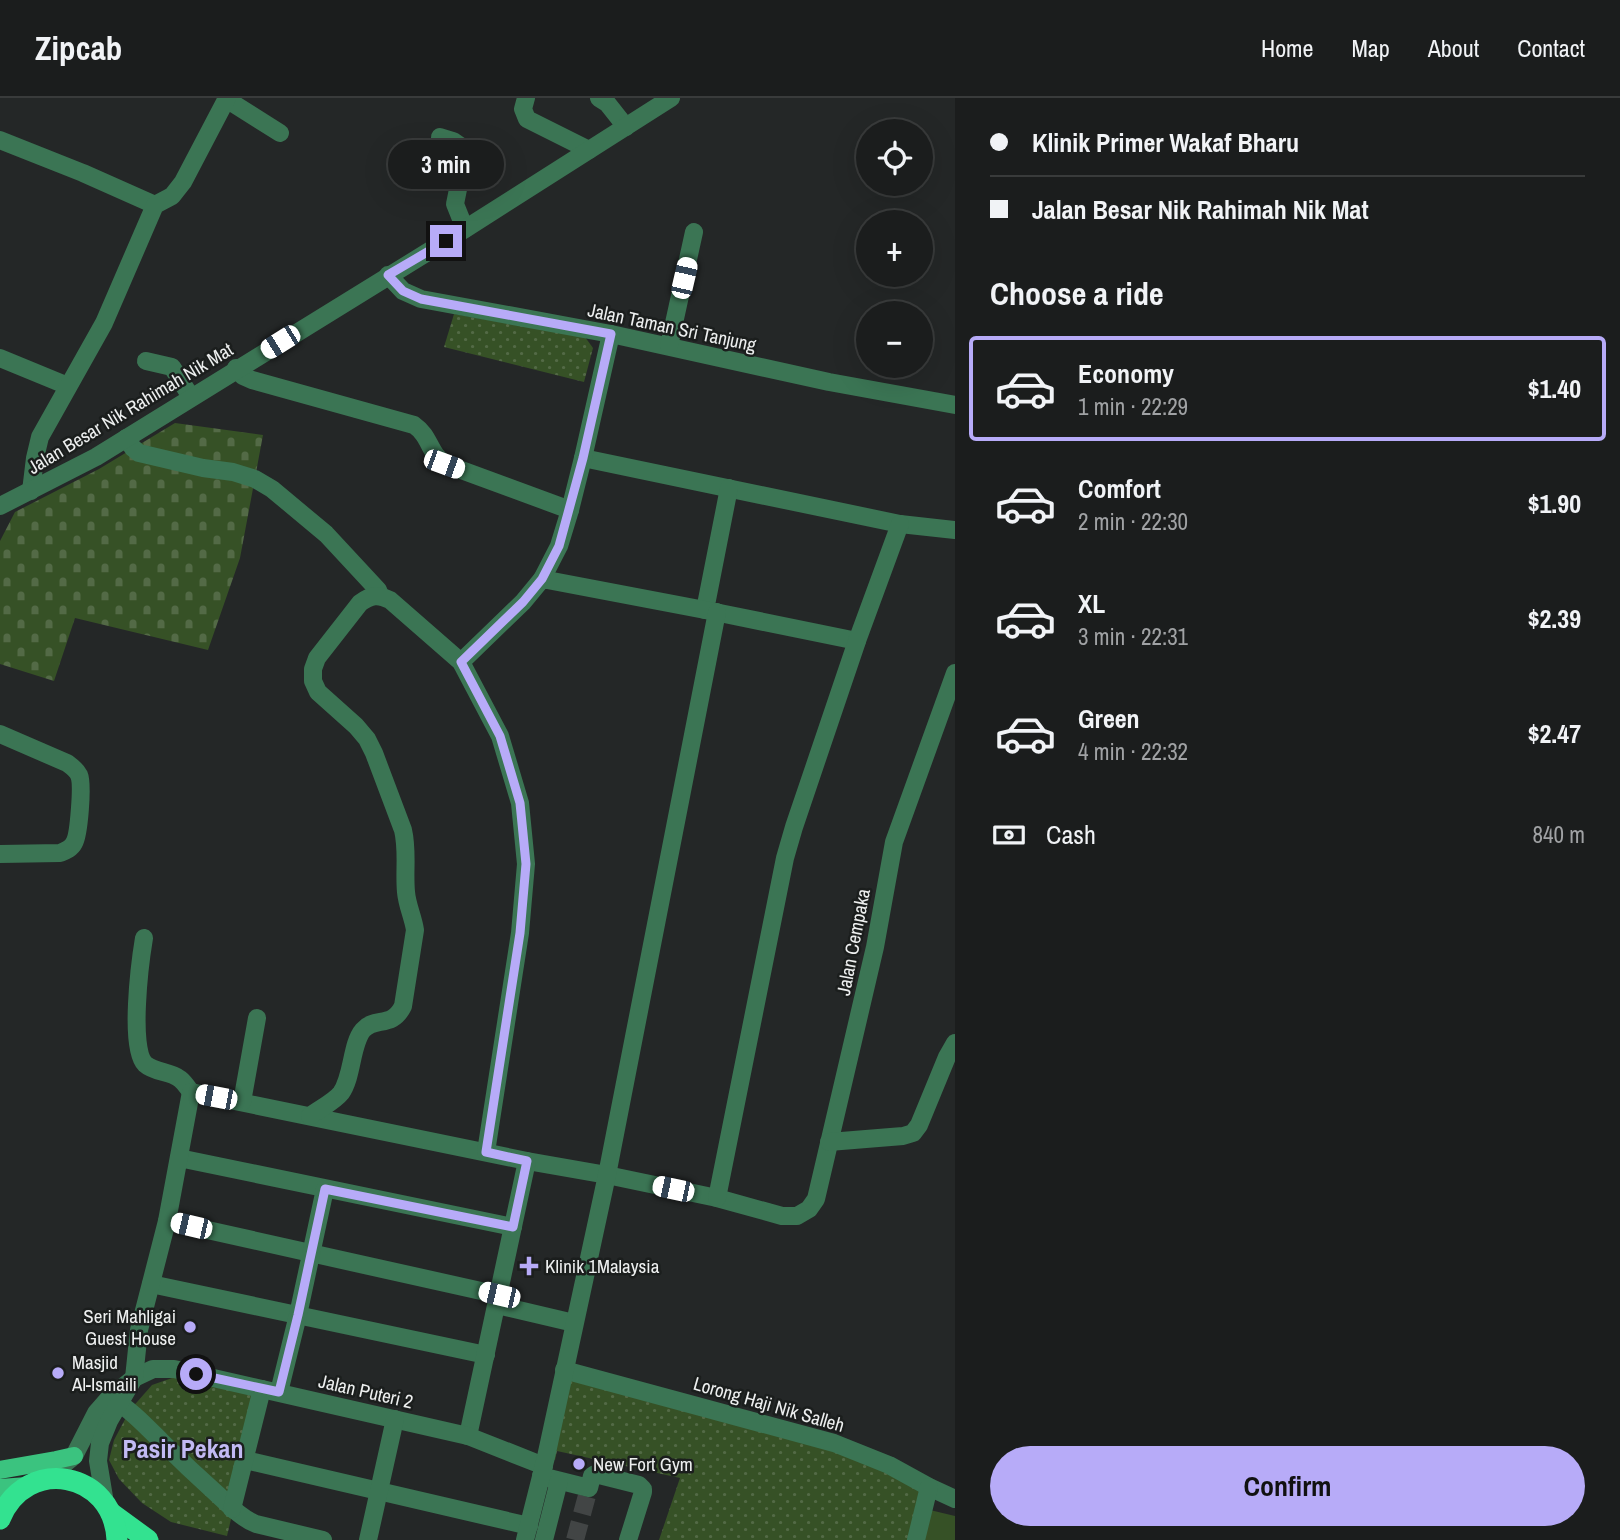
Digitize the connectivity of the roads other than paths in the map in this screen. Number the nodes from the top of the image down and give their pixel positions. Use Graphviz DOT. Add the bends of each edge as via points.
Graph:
graph roads {
  1 [pos="526,98"];
  2 [pos="599,98"];
  3 [pos="671,98"];
  4 [pos="226,99"];
  5 [pos="626,127"];
  6 [pos="280,134"];
  7 [pos="440,137"];
  8 [pos="0,140"];
  9 [pos="589,150"];
  10 [pos="155,205"];
  11 [pos="465,229"];
  12 [pos="694,232"];
  13 [pos="388,275"];
  14 [pos="611,334"];
  15 [pos="669,346"];
  16 [pos="0,358"];
  17 [pos="146,361"];
  18 [pos="236,368"];
  19 [pos="68,386"];
  20 [pos="191,397"];
  21 [pos="955,405"];
  22 [pos="126,438"];
  23 [pos="583,458"];
  24 [pos="729,488"];
  25 [pos="31,491"];
  26 [pos="1,507"];
  27 [pos="570,510"];
  28 [pos="900,524"];
  29 [pos="955,530"];
  30 [pos="542,579"];
  31 [pos="380,595"];
  32 [pos="711,611"];
  33 [pos="857,641"];
  34 [pos="461,662"];
  35 [pos="954,681"];
  36 [pos="0,734"];
  37 [pos="0,854"];
  38 [pos="144,938"];
  39 [pos="257,1018"];
  40 [pos="955,1043"];
  41 [pos="191,1092"];
  42 [pos="242,1102"];
  43 [pos="310,1116"];
  44 [pos="829,1142"];
  45 [pos="486,1152"];
  46 [pos="179,1158"];
  47 [pos="527,1161"];
  48 [pos="607,1175"];
  49 [pos="325,1189"];
  50 [pos="717,1198"];
  51 [pos="167,1221"];
  52 [pos="513,1227"];
  53 [pos="312,1253"];
  54 [pos="151,1284"];
  55 [pos="498,1300"];
  56 [pos="298,1315"];
  57 [pos="574,1323"];
  58 [pos="486,1355"];
  59 [pos="564,1370"];
  60 [pos="134,1378"];
  61 [pos="271,1390"];
  62 [pos="115,1400"];
  63 [pos="396,1419"];
  64 [pos="467,1436"];
  65 [pos="74,1456"];
  66 [pos="245,1460"];
  67 [pos="0,1469"];
  68 [pos="542,1471"];
  69 [pos="559,1481"];
  70 [pos="37,1483"];
  71 [pos="0,1488"];
  72 [pos="929,1488"];
  73 [pos="379,1491"];
  74 [pos="955,1499"];
  75 [pos="108,1508"];
  76 [pos="232,1509"];
  77 [pos="0,1519"];
  78 [pos="527,1533"];
  79 [pos="117,1540"];
  80 [pos="148,1540"];
  81 [pos="323,1540"];
  82 [pos="368,1540"];
  83 [pos="544,1540"];
  84 [pos="628,1540"];
  85 [pos="916,1540"];
  1 -- 9 [label="street" via="523,109 527,118"];
  2 -- 5 [label="street"];
  3 -- 5 [label="street, Jalan Besar Nik Rahimah Nik Mat"];
  4 -- 6 [label="street"];
  4 -- 10 [label="street" via="183,182 172,196"];
  5 -- 9 [label="street, Jalan Besar Nik Rahimah Nik Mat"];
  7 -- 11 [label="street" via="466,150 455,204"];
  8 -- 10 [label="street"];
  9 -- 11 [label="street, Jalan Besar Nik Rahimah Nik Mat"];
  10 -- 19 [label="street" via="104,323"];
  11 -- 13 [label="street, Jalan Besar Nik Rahimah Nik Mat"];
  12 -- 15 [label="street"];
  13 -- 14 [label="street, Jalan Taman Sri Tanjung" via="403,291 421,299 554,328"];
  13 -- 18 [label="street, Jalan Besar Nik Rahimah Nik Mat"];
  14 -- 15 [label="street, Jalan Taman Sri Tanjung"];
  14 -- 23 [label="street"];
  15 -- 21 [label="street, Jalan Taman Sri Tanjung"];
  16 -- 19 [label="street"];
  17 -- 20 [label="street" via="172,367"];
  18 -- 20 [label="street, Jalan Besar Nik Rahimah Nik Mat"];
  18 -- 27 [label="street" via="252,380 414,425 444,464"];
  19 -- 25 [label="street" via="40,437"];
  20 -- 22 [label="street, Jalan Besar Nik Rahimah Nik Mat"];
  22 -- 25 [label="street, Jalan Besar Nik Rahimah Nik Mat"];
  22 -- 31 [label="street" via="139,453 233,472 272,488 326,534"];
  23 -- 24 [label="street"];
  23 -- 27 [label="street"];
  24 -- 28 [label="street"];
  24 -- 32 [label="street"];
  25 -- 26 [label="street, Jalan Besar Nik Rahimah Nik Mat"];
  27 -- 30 [label="street"];
  28 -- 29 [label="street"];
  28 -- 33 [label="street"];
  30 -- 32 [label="street"];
  30 -- 34 [label="street"];
  31 -- 34 [label="street"];
  31 -- 43 [label="street" via="360,603 317,658 313,681 318,692 367,738 374,754 403,830 406,890 415,930 399,1015 363,1030 340,1095"];
  32 -- 33 [label="street"];
  32 -- 48 [label="street"];
  33 -- 50 [label="street" via="785,858"];
  34 -- 45 [label="street" via="500,736 520,803 526,864 520,933"];
  35 -- 44 [label="street, Jalan Cempaka" via="894,842 875,947"];
  36 -- 37 [label="street" via="67,763 80,777 81,787 75,843 69,849"];
  38 -- 41 [label="street" via="138,1053 144,1063 180,1079"];
  39 -- 42 [label="street"];
  40 -- 44 [label="street" via="913,1133"];
  41 -- 42 [label="street"];
  41 -- 46 [label="street"];
  42 -- 43 [label="street"];
  43 -- 45 [label="street"];
  44 -- 50 [label="street, Jalan Cempaka" via="816,1199 797,1216"];
  45 -- 47 [label="street"];
  46 -- 49 [label="street"];
  46 -- 51 [label="street"];
  47 -- 48 [label="street"];
  47 -- 52 [label="street"];
  48 -- 50 [label="street"];
  48 -- 57 [label="street"];
  49 -- 52 [label="street"];
  49 -- 53 [label="street"];
  51 -- 53 [label="street"];
  51 -- 54 [label="street"];
  52 -- 55 [label="street"];
  53 -- 55 [label="street"];
  53 -- 56 [label="street"];
  54 -- 56 [label="street"];
  54 -- 60 [label="street" via="139,1329"];
  55 -- 57 [label="street"];
  55 -- 58 [label="street"];
  56 -- 58 [label="street"];
  56 -- 61 [label="street"];
  57 -- 59 [label="street"];
  58 -- 64 [label="street"];
  59 -- 68 [label="street"];
  59 -- 72 [label="street, Lorong Haji Nik Salleh" via="834,1443 889,1465"];
  60 -- 61 [label="street, Jalan Puteri 2" via="153,1369 174,1369"];
  60 -- 62 [label="street"];
  61 -- 63 [label="street, Jalan Puteri 2"];
  61 -- 66 [label="street"];
  62 -- 65 [label="street" via="96,1413"];
  62 -- 75 [label="street" via="98,1461"];
  62 -- 76 [label="street"];
  63 -- 64 [label="street, Jalan Puteri 2"];
  63 -- 73 [label="street"];
  64 -- 68 [label="street, Jalan Puteri 2"];
  65 -- 67 [label="main road"];
  65 -- 70 [label="street"];
  66 -- 73 [label="street"];
  66 -- 76 [label="street"];
  68 -- 69 [label="street, Jalan Puteri 2"];
  68 -- 78 [label="street"];
  69 -- 83 [label="street"];
  69 -- 84 [label="street, Jalan Puteri 2" via="589,1488 595,1474 639,1485 643,1492"];
  70 -- 71 [label="main road"];
  70 -- 75 [label="highway" via="73,1480 96,1493"];
  70 -- 77 [label="highway" via="14,1496"];
  72 -- 74 [label="street, Lorong Haji Nik Salleh"];
  72 -- 85 [label="street"];
  73 -- 78 [label="street"];
  73 -- 82 [label="street"];
  75 -- 79 [label="highway"];
  75 -- 80 [label="highway"];
  76 -- 81 [label="street" via="253,1523"];
}
